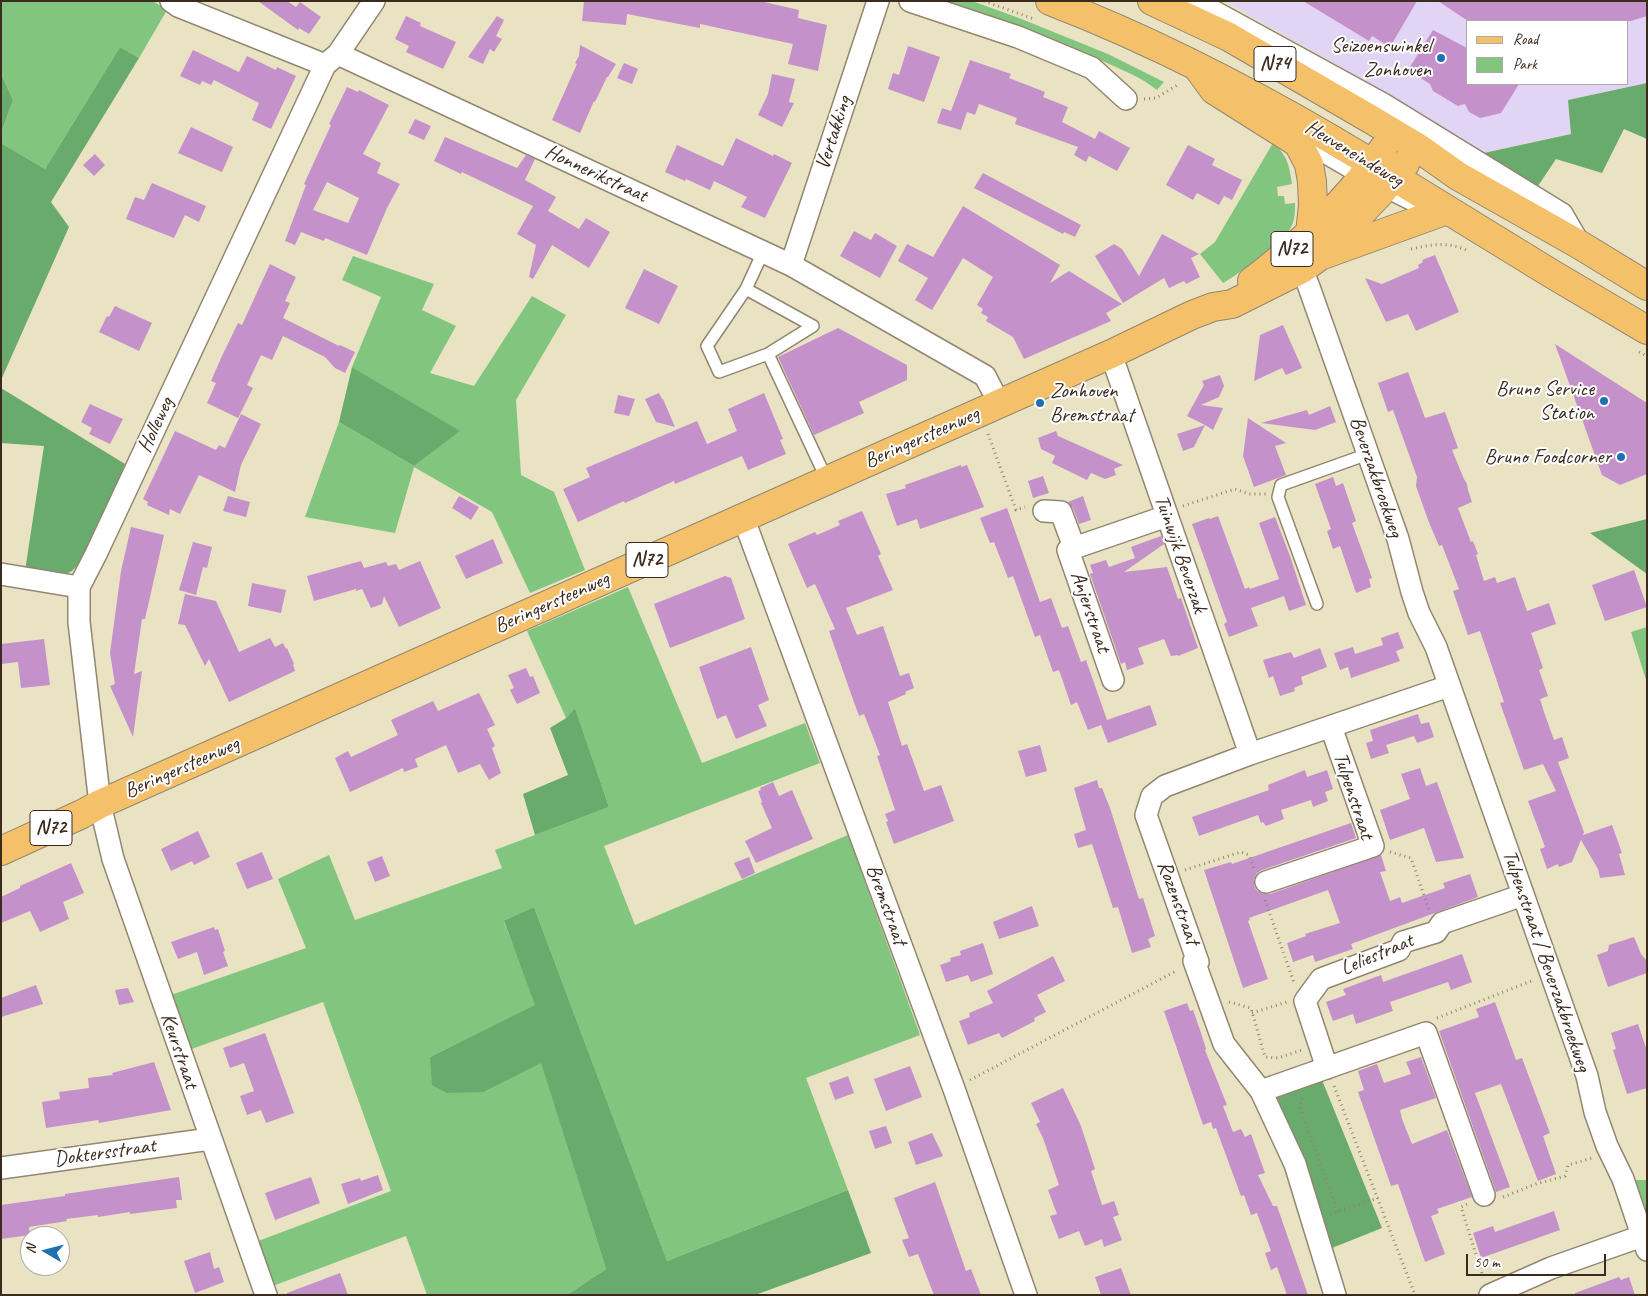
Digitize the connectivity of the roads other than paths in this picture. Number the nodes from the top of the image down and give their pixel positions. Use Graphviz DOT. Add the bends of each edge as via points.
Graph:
graph roads {
  1 [pos="171,1"];
  2 [pos="374,1"];
  3 [pos="878,1"];
  4 [pos="910,1"];
  5 [pos="1152,1"];
  6 [pos="1192,1"];
  7 [pos="1043,10"];
  8 [pos="332,59"];
  9 [pos="1188,80"];
  10 [pos="1126,99"];
  11 [pos="1394,134"];
  12 [pos="1298,143"];
  13 [pos="1417,148"];
  14 [pos="1378,178"];
  15 [pos="1447,210"];
  16 [pos="1580,245"];
  17 [pos="763,252"];
  18 [pos="1311,253"];
  19 [pos="790,265"];
  20 [pos="1647,286"];
  21 [pos="746,289"];
  22 [pos="1213,307"];
  23 [pos="1639,339"];
  24 [pos="768,354"];
  25 [pos="1111,354"];
  26 [pos="989,408"];
  27 [pos="1368,454"];
  28 [pos="827,480"];
  29 [pos="1044,511"];
  30 [pos="1166,514"];
  31 [pos="743,517"];
  32 [pos="1074,548"];
  33 [pos="1,574"];
  34 [pos="79,587"];
  35 [pos="1317,604"];
  36 [pos="1114,680"];
  37 [pos="1449,686"];
  38 [pos="1331,727"];
  39 [pos="1250,754"];
  40 [pos="100,804"];
  41 [pos="1,850"];
  42 [pos="1261,882"];
  43 [pos="1523,895"];
  44 [pos="1327,1068"];
  45 [pos="1261,1091"];
  46 [pos="210,1139"];
  47 [pos="1,1168"];
  48 [pos="1484,1195"];
  49 [pos="1644,1243"];
  50 [pos="1488,1290"];
  51 [pos="266,1295"];
  52 [pos="1026,1295"];
  53 [pos="1335,1295"];
  1 -- 8 [label="street, Honnerikstraat"];
  2 -- 8 [label="street"];
  3 -- 19 [label="street, Vertakking"];
  4 -- 10 [label="street" via="1018,37 1092,68"];
  5 -- 11 [label="main road, Heuveneindeweg / N74" via="1229,37"];
  6 -- 16 [label="street, Heuveneindeweg" via="1383,104 1562,214"];
  7 -- 9 [label="main road, Heuveneindeweg / N74" via="1102,21"];
  8 -- 17 [label="street, Honnerikstraat"];
  8 -- 34 [label="street, Holleweg"];
  9 -- 12 [label="main road, N74" via="1214,90"];
  9 -- 14 [label="main road, Heuveneindeweg / N74" via="1253,95"];
  11 -- 13 [label="main road, Heuveneindeweg / N74"];
  11 -- 14 [label="main road"];
  12 -- 14 [label="lane, N74"];
  12 -- 18 [label="main road" via="1309,164 1312,182"];
  13 -- 14 [label="main road"];
  13 -- 16 [label="main road, Heuveneindeweg / N74" via="1458,176"];
  14 -- 15 [label="main road, Heuveneindeweg / N74"];
  14 -- 18 [label="main road"];
  15 -- 18 [label="main road, Beringersteenweg / N72"];
  15 -- 23 [label="main road, Heuveneindeweg / N74"];
  16 -- 20 [label="main road, Heuveneindeweg / N74"];
  17 -- 19 [label="street, Honnerikstraat"];
  17 -- 21 [label="lane"];
  18 -- 22 [label="main road, Beringersteenweg / N72" via="1262,274"];
  18 -- 22 [label="main road, Beringersteenweg / N72" via="1232,304"];
  18 -- 27 [label="street, Beverzakbroekweg" via="1309,286"];
  19 -- 26 [label="street, Honnerikstraat" via="985,376"];
  21 -- 24 [label="lane" via="813,326"];
  21 -- 24 [label="lane" via="707,346 719,372"];
  22 -- 25 [label="main road, Beringersteenweg / N72"];
  24 -- 28 [label="lane"];
  25 -- 26 [label="main road, Beringersteenweg / N72"];
  25 -- 30 [label="street, Tuinwijk Beverzak"];
  26 -- 28 [label="main road, Beringersteenweg / N72"];
  27 -- 35 [label="lane" via="1281,485 1278,497"];
  27 -- 37 [label="street, Beverzakbroekweg" via="1417,606"];
  28 -- 31 [label="main road, Beringersteenweg / N72"];
  29 -- 32 [label="street, Anjerstraat" via="1061,512"];
  30 -- 32 [label="street, Anjerstraat"];
  30 -- 39 [label="street, Tuinwijk Beverzak"];
  31 -- 40 [label="main road, Beringersteenweg / N72"];
  31 -- 52 [label="street, Bremstraat" via="954,1089"];
  32 -- 36 [label="street, Anjerstraat" via="1068,550"];
  33 -- 34 [label="street"];
  34 -- 40 [label="street, Holleweg" via="79,622"];
  37 -- 38 [label="street, Rozenstraat"];
  37 -- 43 [label="street, Tulpenstraat / Beverzakbroekweg"];
  38 -- 39 [label="street, Rozenstraat"];
  38 -- 42 [label="street, Tulpenstraat" via="1374,846"];
  39 -- 45 [label="street, Rozenstraat" via="1165,786 1152,796 1146,815 1224,1044"];
  40 -- 41 [label="main road, Beringersteenweg / N72"];
  40 -- 46 [label="street, Keurstraat" via="112,859"];
  43 -- 44 [label="street, Leliestraat" via="1442,923 1436,932 1403,942 1399,950 1321,978 1302,1000"];
  43 -- 49 [label="street, Tulpenstraat / Beverzakbroekweg" via="1590,1085 1595,1112 1623,1179"];
  44 -- 45 [label="street"];
  44 -- 48 [label="street" via="1426,1033"];
  45 -- 53 [label="street, Rozenstraat" via="1295,1164"];
  46 -- 47 [label="street, Doktersstraat"];
  46 -- 51 [label="street, Keurstraat"];
  49 -- 50 [label="street" via="1551,1268"];
}
